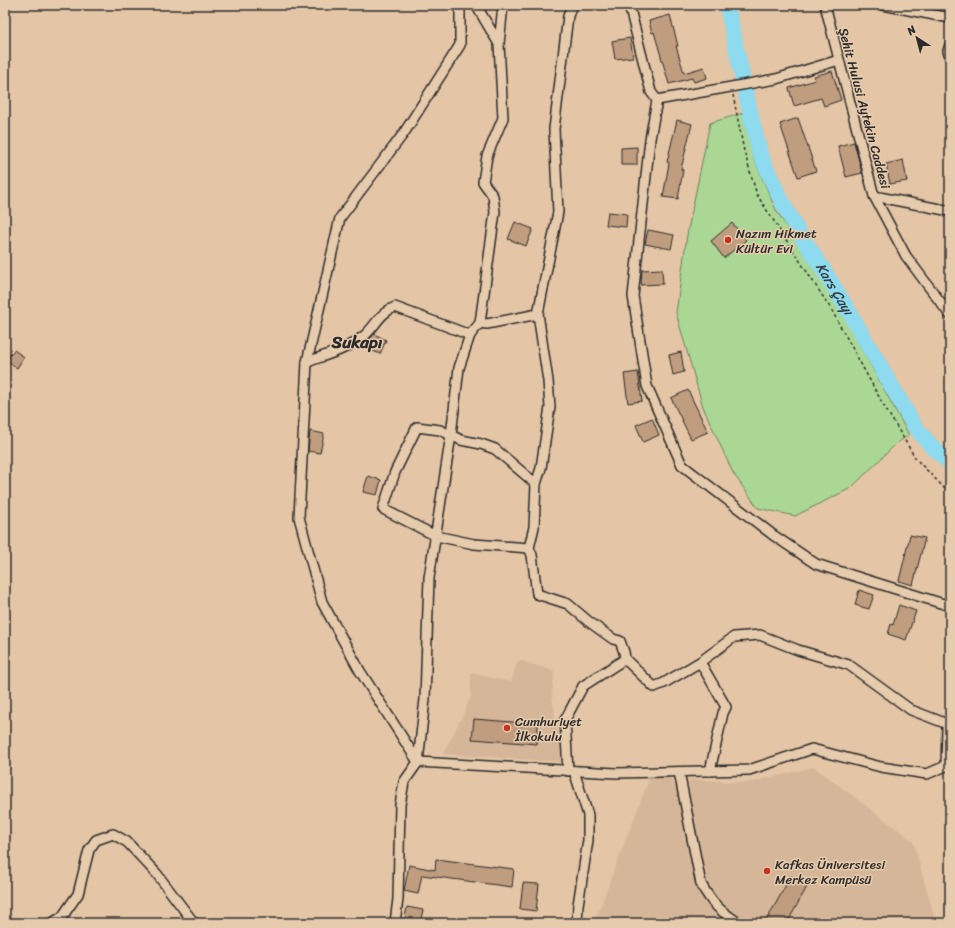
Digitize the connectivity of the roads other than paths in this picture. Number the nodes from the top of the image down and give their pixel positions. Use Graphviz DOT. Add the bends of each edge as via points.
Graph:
graph roads {
  1 [pos="460,5"];
  2 [pos="476,5"];
  3 [pos="503,5"];
  4 [pos="572,5"];
  5 [pos="629,5"];
  6 [pos="824,5"];
  7 [pos="883,5"];
  8 [pos="915,8"];
  9 [pos="950,18"];
  10 [pos="499,44"];
  11 [pos="950,45"];
  12 [pos="950,58"];
  13 [pos="839,60"];
  14 [pos="657,100"];
  15 [pos="874,196"];
  16 [pos="950,211"];
  17 [pos="538,314"];
  18 [pos="950,315"];
  19 [pos="480,323"];
  20 [pos="470,335"];
  21 [pos="307,362"];
  22 [pos="451,435"];
  23 [pos="536,484"];
  24 [pos="436,536"];
  25 [pos="529,548"];
  26 [pos="950,606"];
  27 [pos="625,659"];
  28 [pos="700,662"];
  29 [pos="950,726"];
  30 [pos="418,762"];
  31 [pos="948,767"];
  32 [pos="571,771"];
  33 [pos="710,771"];
  34 [pos="679,772"];
  35 [pos="52,923"];
  36 [pos="194,923"];
  37 [pos="395,923"];
  38 [pos="577,923"];
  39 [pos="739,923"];
  1 -- 21 [label="street" via="460,44 404,133 340,218"];
  2 -- 10 [label="street"];
  3 -- 10 [label="street"];
  4 -- 17 [label="street" via="568,16 554,129 558,212"];
  5 -- 14 [label="street" via="651,92"];
  6 -- 13 [label="street, Şehit Hulusi Aytekin Caddesi"];
  7 -- 8 [label="street"];
  8 -- 9 [label="street"];
  10 -- 19 [label="street" via="503,118 487,156 482,182 493,196 495,212"];
  11 -- 12 [label="street"];
  13 -- 14 [label="street" via="776,79"];
  13 -- 15 [label="street, Şehit Hulusi Aytekin Caddesi"];
  14 -- 26 [label="street" via="650,138 633,296 647,386 682,464 773,535 816,564"];
  15 -- 16 [label="street"];
  15 -- 18 [label="street, Şehit Hulusi Aytekin Caddesi" via="906,256"];
  17 -- 19 [label="street" via="487,324"];
  17 -- 23 [label="street" via="550,407 541,468"];
  19 -- 20 [label="street"];
  20 -- 21 [label="street" via="395,307 387,310 365,335 353,344"];
  20 -- 22 [label="street" via="459,368"];
  21 -- 30 [label="street" via="299,517 322,602 360,671"];
  22 -- 23 [label="street" via="495,449"];
  22 -- 24 [label="street"];
  22 -- 24 [label="street" via="440,430 417,427 395,472 383,509"];
  23 -- 25 [label="street" via="534,527"];
  24 -- 25 [label="street" via="474,544"];
  24 -- 30 [label="street" via="429,578 425,699"];
  25 -- 27 [label="street" via="537,594 568,604 613,639 620,641"];
  27 -- 28 [label="street" via="654,687"];
  27 -- 32 [label="street" via="583,686 565,720"];
  28 -- 29 [label="street" via="734,637 760,636 849,665 911,710"];
  28 -- 33 [label="street" via="726,707"];
  29 -- 31 [label="street" via="947,728"];
  30 -- 32 [label="street"];
  30 -- 37 [label="street" via="404,782 400,804"];
  31 -- 33 [label="street" via="927,774 882,767 812,749 749,770"];
  32 -- 34 [label="street"];
  32 -- 38 [label="street" via="588,815 588,840"];
  33 -- 34 [label="street"];
  34 -- 39 [label="street" via="701,884 723,913"];
  35 -- 36 [label="street" via="62,917 78,894 89,850 96,840 113,834 127,842 147,863"];
}
